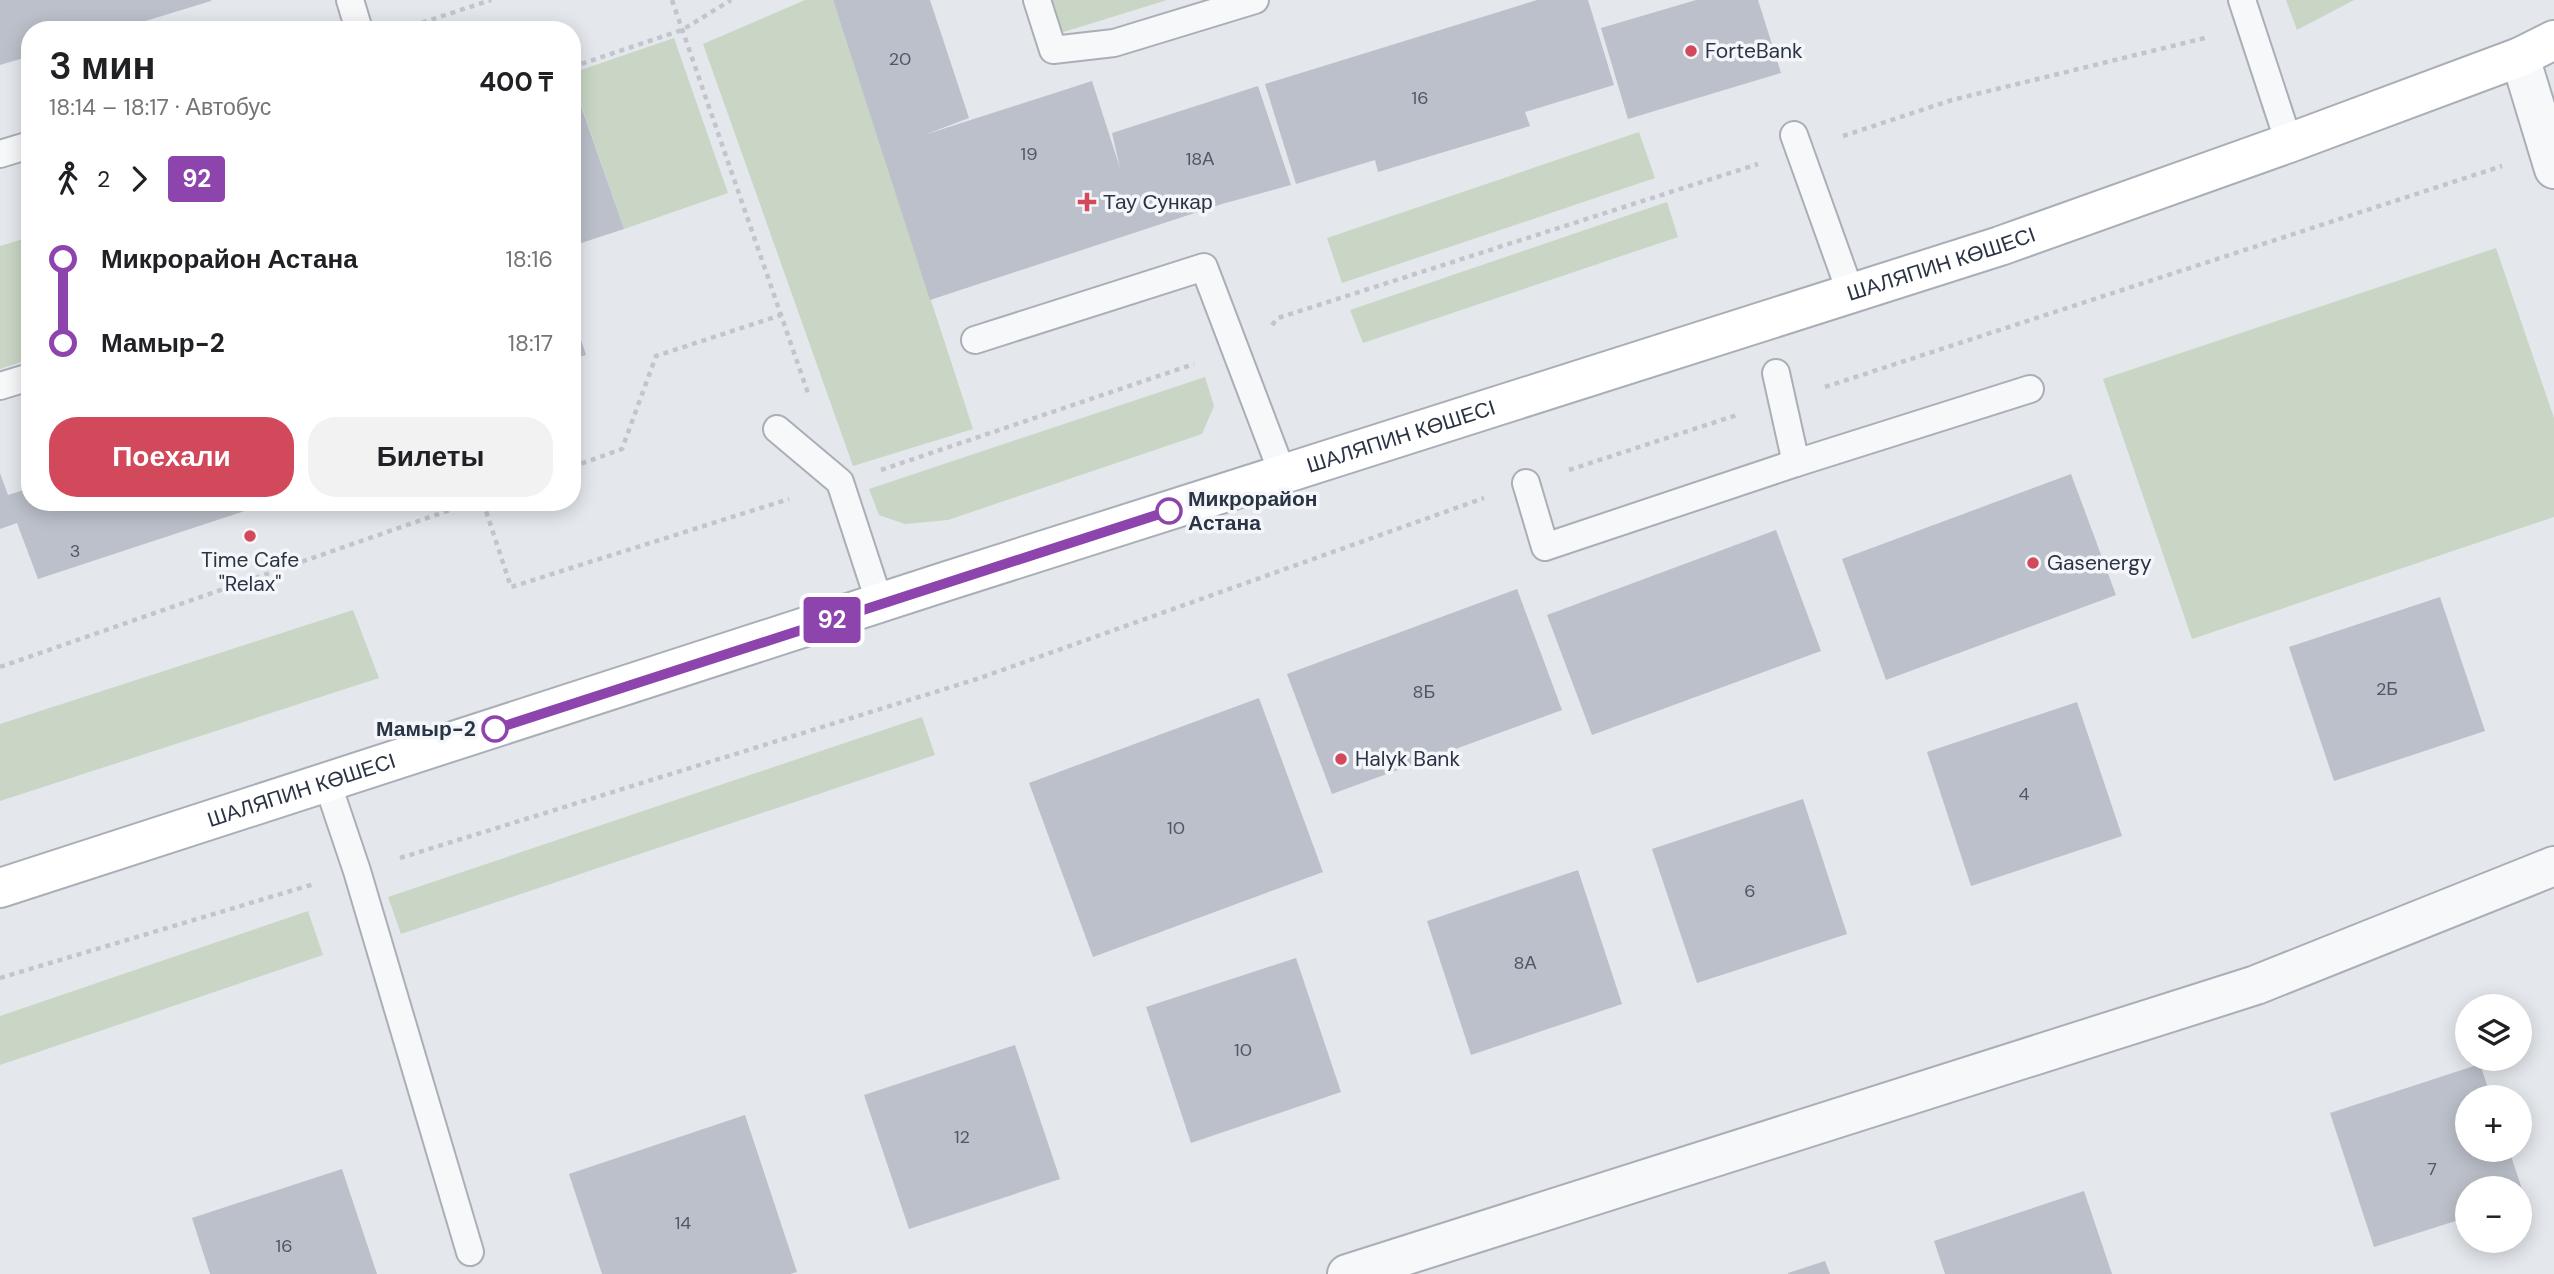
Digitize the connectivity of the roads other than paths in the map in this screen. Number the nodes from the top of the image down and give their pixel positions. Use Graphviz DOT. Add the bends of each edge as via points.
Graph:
graph roads {
  1 [pos="350,0"];
  2 [pos="1037,0"];
  3 [pos="1255,0"];
  4 [pos="2242,0"];
  5 [pos="356,21"];
  6 [pos="2554,40"];
  7 [pos="2520,57"];
  8 [pos="1797,143"];
  9 [pos="2289,143"];
  10 [pos="21,148"];
  11 [pos="0,154"];
  12 [pos="2554,169"];
  13 [pos="1851,294"];
  14 [pos="975,340"];
  15 [pos="1776,373"];
  16 [pos="21,380"];
  17 [pos="0,386"];
  18 [pos="2029,389"];
  19 [pos="777,429"];
  20 [pos="1796,463"];
  21 [pos="1283,475"];
  22 [pos="1526,483"];
  23 [pos="880,604"];
  24 [pos="327,782"];
  25 [pos="2554,866"];
  26 [pos="0,888"];
  27 [pos="470,1252"];
  28 [pos="1348,1274"];
  1 -- 5 [label="lane"];
  2 -- 3 [label="lane" via="1053,50 1114,43"];
  4 -- 9 [label="lane"];
  6 -- 7 [label="main road, ШАЛЯПИН КӨШЕСІ"];
  7 -- 9 [label="main road, ШАЛЯПИН КӨШЕСІ"];
  7 -- 12 [label="street"];
  8 -- 13 [label="lane"];
  9 -- 13 [label="main road, ШАЛЯПИН КӨШЕСІ"];
  10 -- 11 [label="lane"];
  13 -- 21 [label="main road, ШАЛЯПИН КӨШЕСІ"];
  14 -- 21 [label="lane" via="1204,267"];
  15 -- 20 [label="lane"];
  16 -- 17 [label="lane"];
  18 -- 20 [label="lane"];
  19 -- 23 [label="lane" via="840,482"];
  20 -- 22 [label="lane" via="1545,547"];
  21 -- 23 [label="main road, ШАЛЯПИН КӨШЕСІ"];
  23 -- 24 [label="main road, ШАЛЯПИН КӨШЕСІ"];
  24 -- 26 [label="main road, ШАЛЯПИН КӨШЕСІ"];
  24 -- 27 [label="lane"];
  25 -- 28 [label="street" via="2256,985"];
}
